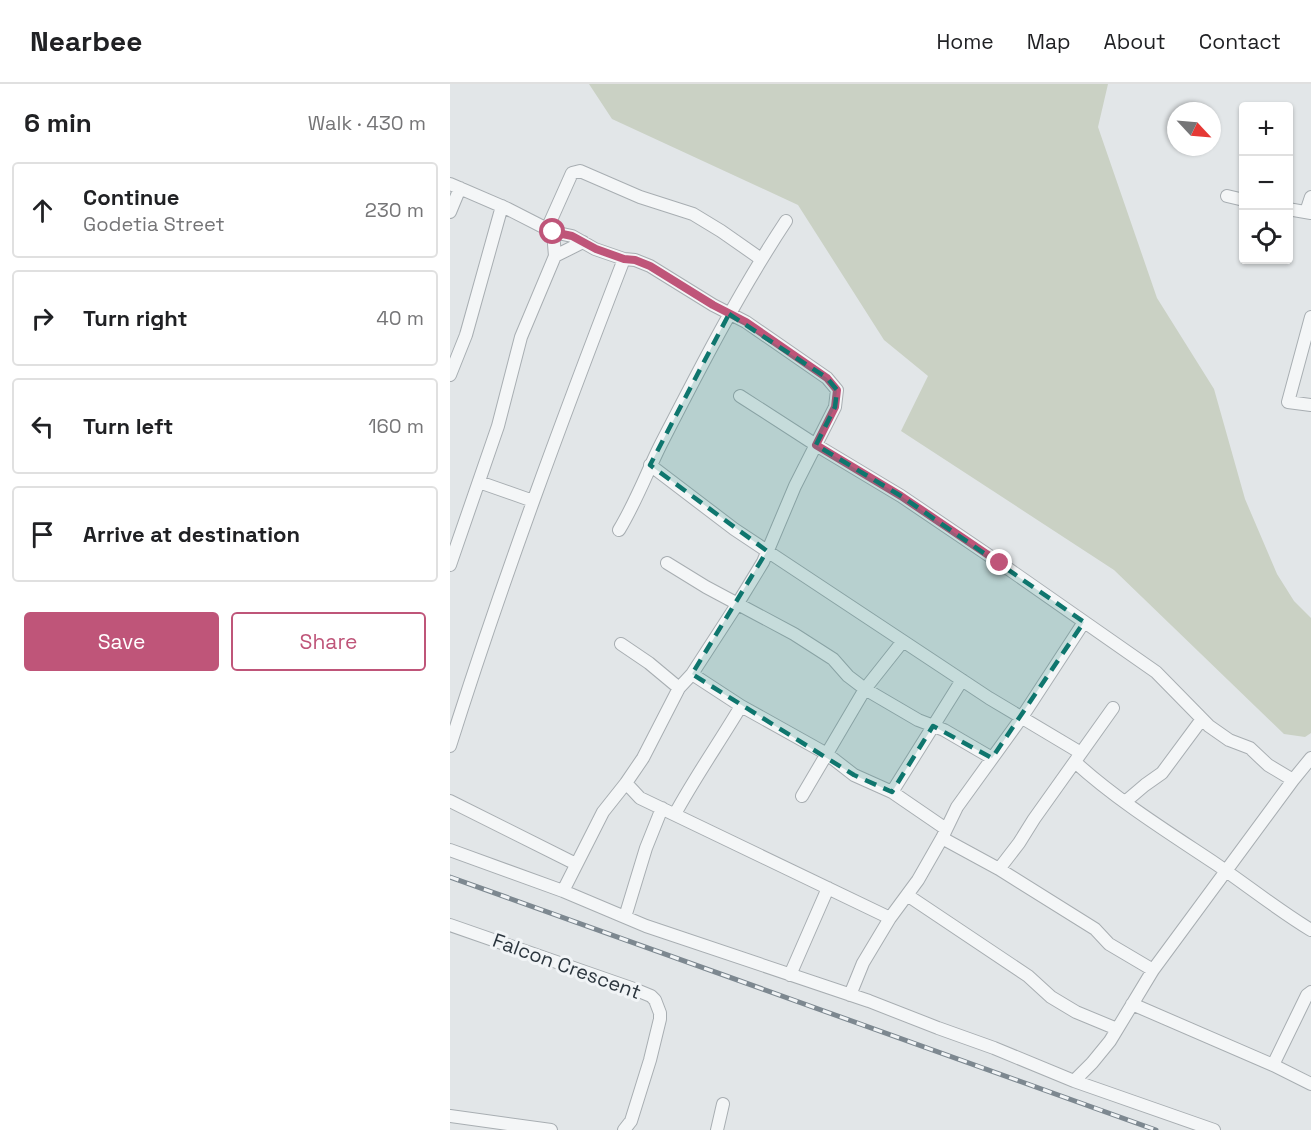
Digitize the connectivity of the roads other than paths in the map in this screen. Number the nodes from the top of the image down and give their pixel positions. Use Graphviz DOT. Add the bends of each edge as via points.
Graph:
graph roads {
  1 [pos="455,186"];
  2 [pos="1227,196"];
  3 [pos="1311,197"];
  4 [pos="1239,199"];
  5 [pos="502,206"];
  6 [pos="1293,209"];
  7 [pos="450,212"];
  8 [pos="1309,212"];
  9 [pos="786,221"];
  10 [pos="550,230"];
  11 [pos="583,242"];
  12 [pos="555,256"];
  13 [pos="624,259"];
  14 [pos="761,259"];
  15 [pos="729,314"];
  16 [pos="1311,316"];
  17 [pos="450,375"];
  18 [pos="740,396"];
  19 [pos="1311,405"];
  20 [pos="816,445"];
  21 [pos="650,465"];
  22 [pos="478,482"];
  23 [pos="533,501"];
  24 [pos="619,530"];
  25 [pos="767,551"];
  26 [pos="667,563"];
  27 [pos="450,565"];
  28 [pos="738,603"];
  29 [pos="1084,622"];
  30 [pos="903,641"];
  31 [pos="621,644"];
  32 [pos="692,674"];
  33 [pos="962,680"];
  34 [pos="679,688"];
  35 [pos="865,689"];
  36 [pos="741,706"];
  37 [pos="1113,708"];
  38 [pos="1022,717"];
  39 [pos="1202,719"];
  40 [pos="933,726"];
  41 [pos="450,746"];
  42 [pos="827,754"];
  43 [pos="992,758"];
  44 [pos="1078,758"];
  45 [pos="1311,758"];
  46 [pos="1293,780"];
  47 [pos="626,783"];
  48 [pos="892,792"];
  49 [pos="802,796"];
  50 [pos="450,801"];
  51 [pos="1125,802"];
  52 [pos="662,808"];
  53 [pos="675,814"];
  54 [pos="944,833"];
  55 [pos="450,850"];
  56 [pos="576,864"];
  57 [pos="999,868"];
  58 [pos="1226,871"];
  59 [pos="828,888"];
  60 [pos="563,891"];
  61 [pos="907,895"];
  62 [pos="626,917"];
  63 [pos="890,918"];
  64 [pos="450,925"];
  65 [pos="1311,930"];
  66 [pos="1153,970"];
  67 [pos="790,975"];
  68 [pos="1311,992"];
  69 [pos="850,994"];
  70 [pos="1132,1004"];
  71 [pos="1117,1029"];
  72 [pos="1273,1065"];
  73 [pos="1074,1080"];
  74 [pos="1311,1084"];
  75 [pos="723,1104"];
  76 [pos="450,1116"];
  77 [pos="551,1130"];
  78 [pos="624,1130"];
  79 [pos="717,1130"];
  80 [pos="1214,1130"];
  1 -- 5 [label="street"];
  1 -- 7 [label="street"];
  2 -- 4 [label="street"];
  3 -- 8 [label="street"];
  5 -- 10 [label="street"];
  5 -- 17 [label="street" via="466,335"];
  6 -- 8 [label="street"];
  9 -- 14 [label="street"];
  10 -- 11 [label="street"];
  10 -- 12 [label="street"];
  10 -- 14 [label="street" via="572,173 580,171 693,214"];
  11 -- 12 [label="street"];
  11 -- 13 [label="street"];
  12 -- 22 [label="street" via="521,338 498,426"];
  13 -- 15 [label="street" via="650,266"];
  13 -- 23 [label="street"];
  14 -- 15 [label="street"];
  15 -- 20 [label="street" via="827,378 837,390 835,407"];
  15 -- 21 [label="street"];
  16 -- 19 [label="street" via="1288,402"];
  18 -- 20 [label="street"];
  20 -- 25 [label="street"];
  20 -- 29 [label="street" via="901,496"];
  21 -- 24 [label="street"];
  21 -- 25 [label="street"];
  22 -- 23 [label="street"];
  22 -- 27 [label="street"];
  23 -- 41 [label="street"];
  25 -- 28 [label="street"];
  25 -- 30 [label="street"];
  26 -- 28 [label="street"];
  28 -- 32 [label="street"];
  28 -- 35 [label="street" via="833,659"];
  29 -- 38 [label="street"];
  29 -- 39 [label="street" via="1156,672"];
  30 -- 33 [label="street"];
  30 -- 35 [label="street"];
  31 -- 34 [label="street"];
  32 -- 34 [label="street"];
  32 -- 36 [label="street"];
  33 -- 38 [label="street"];
  33 -- 40 [label="street"];
  34 -- 47 [label="street"];
  35 -- 40 [label="street"];
  35 -- 42 [label="street"];
  36 -- 42 [label="street"];
  36 -- 53 [label="street"];
  37 -- 44 [label="street"];
  38 -- 43 [label="street"];
  38 -- 44 [label="street"];
  39 -- 46 [label="street"];
  39 -- 51 [label="street" via="1162,773"];
  40 -- 43 [label="street"];
  40 -- 48 [label="street"];
  42 -- 48 [label="street" via="854,775"];
  42 -- 49 [label="street"];
  43 -- 54 [label="street" via="957,807"];
  44 -- 51 [label="street" via="1093,779"];
  44 -- 57 [label="street"];
  45 -- 46 [label="street"];
  46 -- 58 [label="street"];
  47 -- 52 [label="street" via="640,798"];
  47 -- 56 [label="street" via="603,812"];
  48 -- 54 [label="street"];
  50 -- 56 [label="street"];
  51 -- 58 [label="street"];
  52 -- 53 [label="street"];
  52 -- 62 [label="street"];
  53 -- 59 [label="street"];
  54 -- 57 [label="street"];
  54 -- 61 [label="street"];
  55 -- 60 [label="street"];
  56 -- 60 [label="street"];
  57 -- 66 [label="street"];
  58 -- 65 [label="street"];
  58 -- 66 [label="street"];
  59 -- 63 [label="street"];
  59 -- 67 [label="street"];
  60 -- 62 [label="street"];
  61 -- 63 [label="street"];
  61 -- 71 [label="street" via="1028,976 1051,997"];
  62 -- 67 [label="street"];
  63 -- 69 [label="street"];
  64 -- 78 [label="street, Falcon Crescent" via="634,989 655,1000 660,1013 658,1031 631,1121"];
  66 -- 70 [label="street"];
  67 -- 69 [label="street"];
  68 -- 72 [label="street"];
  69 -- 73 [label="street"];
  70 -- 71 [label="street"];
  70 -- 72 [label="street"];
  71 -- 73 [label="street"];
  72 -- 74 [label="street"];
  73 -- 80 [label="street"];
  75 -- 79 [label="street"];
  76 -- 77 [label="street"];
}
